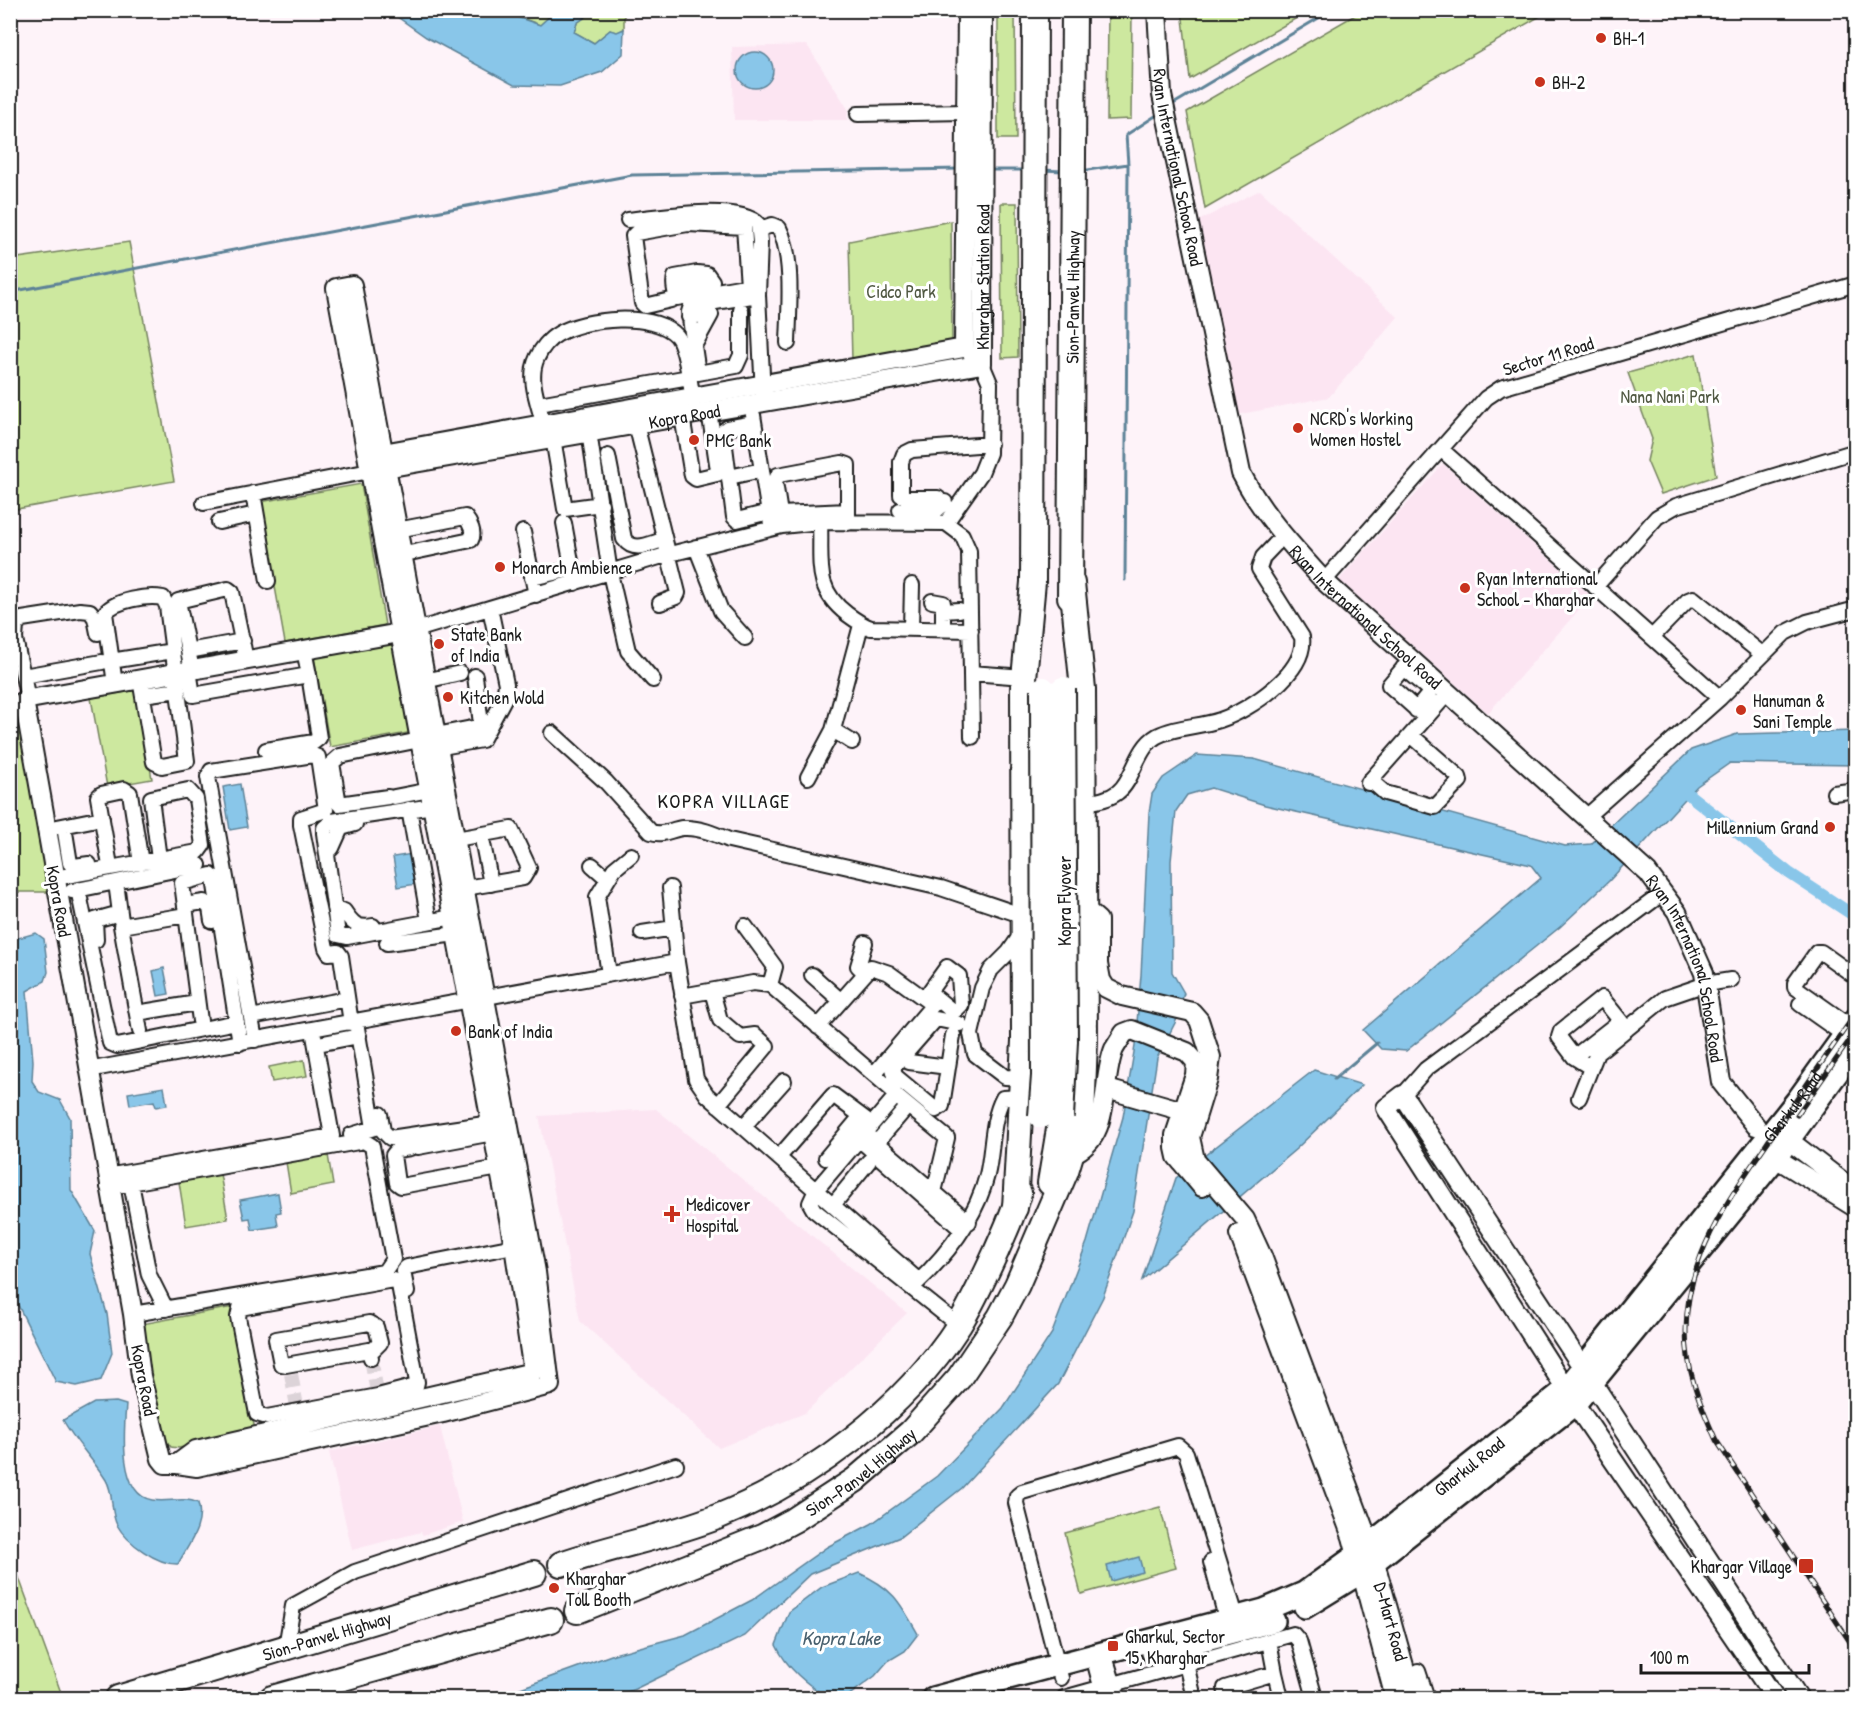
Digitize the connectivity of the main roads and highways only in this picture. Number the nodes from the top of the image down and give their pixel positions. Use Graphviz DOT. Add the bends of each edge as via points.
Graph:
graph roads {
  1 [pos="1035,10"];
  2 [pos="1074,10"];
  3 [pos="1072,582"];
  4 [pos="1043,685"];
  5 [pos="1851,1044"];
  6 [pos="1051,1117"];
  7 [pos="1771,1140"];
  8 [pos="1015,1208"];
  9 [pos="1045,1218"];
  10 [pos="1365,1559"];
  11 [pos="561,1564"];
  12 [pos="534,1573"];
  13 [pos="577,1611"];
  14 [pos="551,1620"];
  15 [pos="1060,1673"];
  16 [pos="1103,1673"];
  17 [pos="118,1698"];
  18 [pos="272,1698"];
  19 [pos="933,1698"];
  20 [pos="985,1698"];
  1 -- 4 [label="highway, Kopra Flyover" via="1033,582"];
  2 -- 3 [label="highway, Sion-Panvel Highway"];
  3 -- 4 [label="highway, Kopra Flyover"];
  3 -- 9 [label="highway" via="1083,689 1084,1078 1082,1118 1072,1154"];
  4 -- 6 [label="highway, Kopra Flyover, bridge" via="1044,1076"];
  4 -- 8 [label="highway" via="1027,921"];
  5 -- 7 [label="main road, Gharkul Road"];
  5 -- 7 [label="main road, Gharkul Road" via="1799,1098"];
  6 -- 8 [label="highway, Kopra Flyover"];
  6 -- 9 [label="highway, Kopra Flyover"];
  7 -- 10 [label="main road, Gharkul Road" via="1570,1397"];
  8 -- 11 [label="highway, Sion-Panvel Highway" via="958,1325 887,1408 862,1431 807,1472 757,1500 715,1518"];
  9 -- 13 [label="highway, Sion-Panvel Highway" via="1017,1285 981,1348 936,1406 884,1457 825,1500 762,1537"];
  10 -- 16 [label="main road, Gharkul Road" via="1292,1599 1231,1617"];
  10 -- 16 [label="main road, Gharkul Road" via="1311,1604 1283,1618"];
  12 -- 17 [label="highway, Sion-Panvel Highway"];
  14 -- 18 [label="highway"];
  15 -- 16 [label="main road, Gharkul Road"];
  15 -- 19 [label="main road, Gharkul Road"];
  15 -- 20 [label="main road, Gharkul Road"];
}
